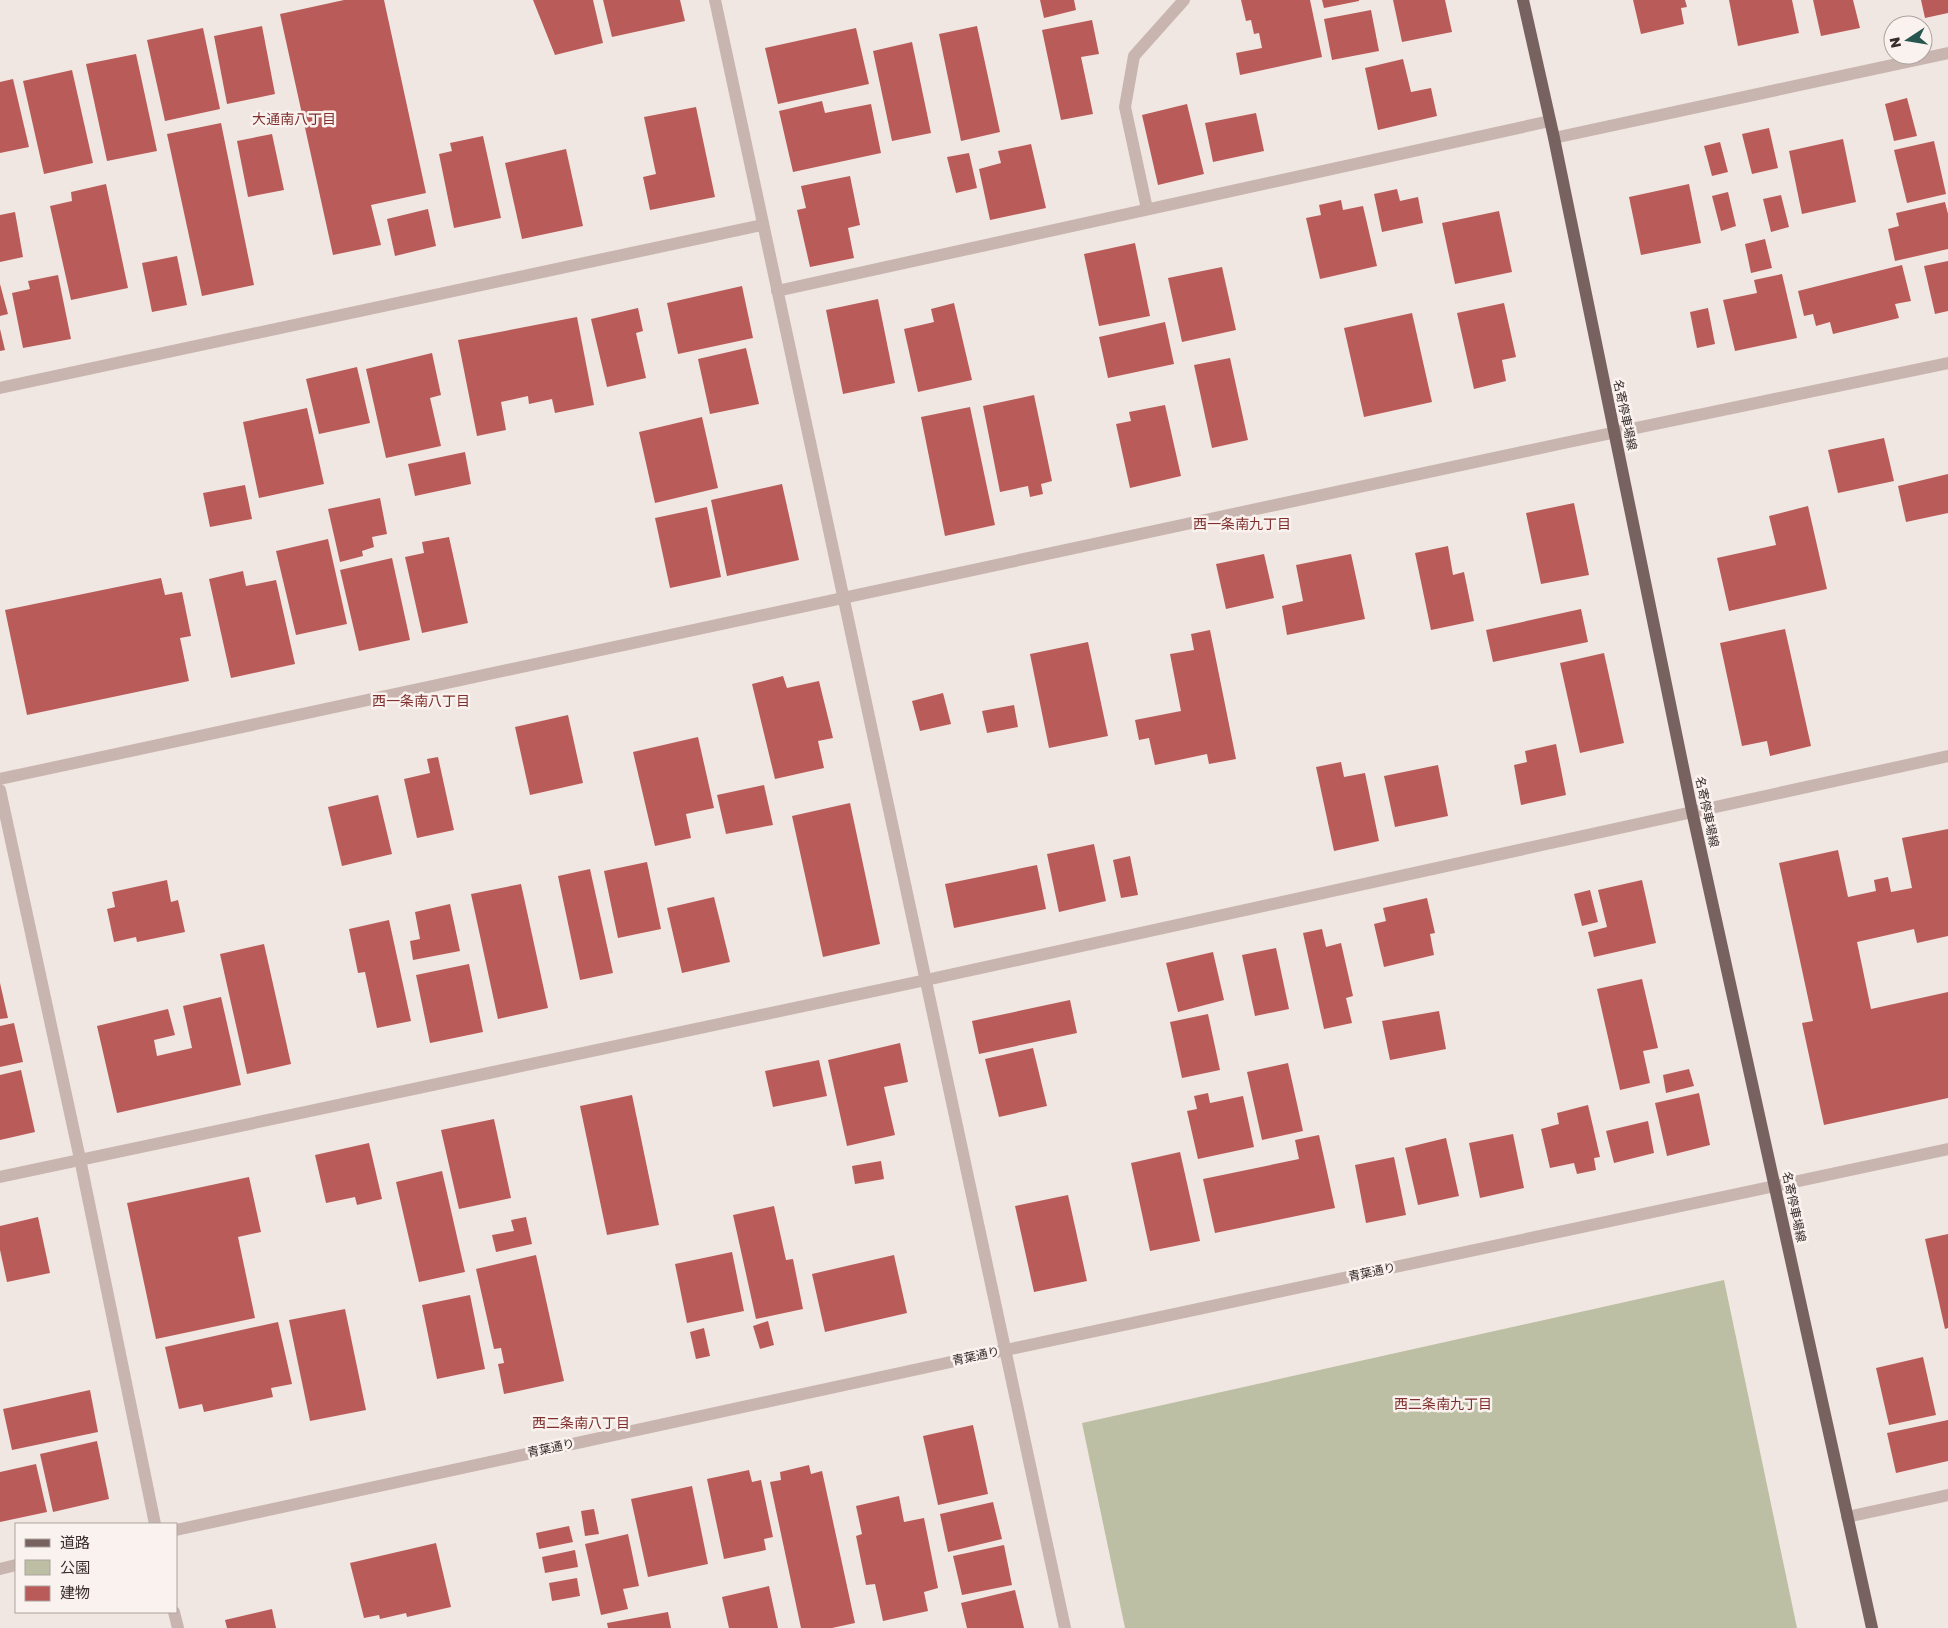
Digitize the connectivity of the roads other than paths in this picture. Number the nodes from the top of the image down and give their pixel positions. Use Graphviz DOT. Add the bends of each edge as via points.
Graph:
graph roads {
  1 [pos="715,0"];
  2 [pos="1184,0"];
  3 [pos="1523,0"];
  4 [pos="1948,52"];
  5 [pos="1550,121"];
  6 [pos="1554,138"];
  7 [pos="1147,209"];
  8 [pos="762,224"];
  9 [pos="777,291"];
  10 [pos="1948,362"];
  11 [pos="0,388"];
  12 [pos="1614,432"];
  13 [pos="844,597"];
  14 [pos="1948,756"];
  15 [pos="0,779"];
  16 [pos="0,790"];
  17 [pos="1692,811"];
  18 [pos="926,980"];
  19 [pos="1948,1149"];
  20 [pos="80,1160"];
  21 [pos="0,1177"];
  22 [pos="1776,1186"];
  23 [pos="1006,1350"];
  24 [pos="1948,1495"];
  25 [pos="1848,1517"];
  26 [pos="155,1523"];
  27 [pos="178,1530"];
  28 [pos="15,1565"];
  29 [pos="0,1569"];
  30 [pos="174,1613"];
  31 [pos="178,1628"];
  32 [pos="1065,1628"];
  33 [pos="1872,1628"];
  1 -- 8 [label="street"];
  2 -- 7 [label="street" via="1134,56 1125,107"];
  3 -- 5 [label="main road, 名寄停車場線"];
  4 -- 6 [label="street"];
  5 -- 6 [label="main road, 名寄停車場線"];
  5 -- 7 [label="street"];
  6 -- 12 [label="main road, 名寄停車場線"];
  7 -- 9 [label="street"];
  8 -- 9 [label="street"];
  8 -- 11 [label="street"];
  9 -- 13 [label="street"];
  10 -- 12 [label="street"];
  12 -- 13 [label="street"];
  12 -- 17 [label="main road, 名寄停車場線"];
  13 -- 15 [label="street"];
  13 -- 18 [label="street"];
  14 -- 17 [label="street"];
  16 -- 20 [label="street"];
  17 -- 18 [label="street"];
  17 -- 22 [label="main road, 名寄停車場線"];
  18 -- 20 [label="street"];
  18 -- 23 [label="street"];
  19 -- 22 [label="street, 青葉通り"];
  20 -- 21 [label="street"];
  20 -- 26 [label="street"];
  22 -- 23 [label="street, 青葉通り"];
  22 -- 25 [label="main road, 名寄停車場線"];
  23 -- 27 [label="street, 青葉通り"];
  23 -- 32 [label="street"];
  24 -- 25 [label="street"];
  25 -- 33 [label="main road, 名寄停車場線"];
  28 -- 29 [label="street"];
  30 -- 31 [label="street"];
}
